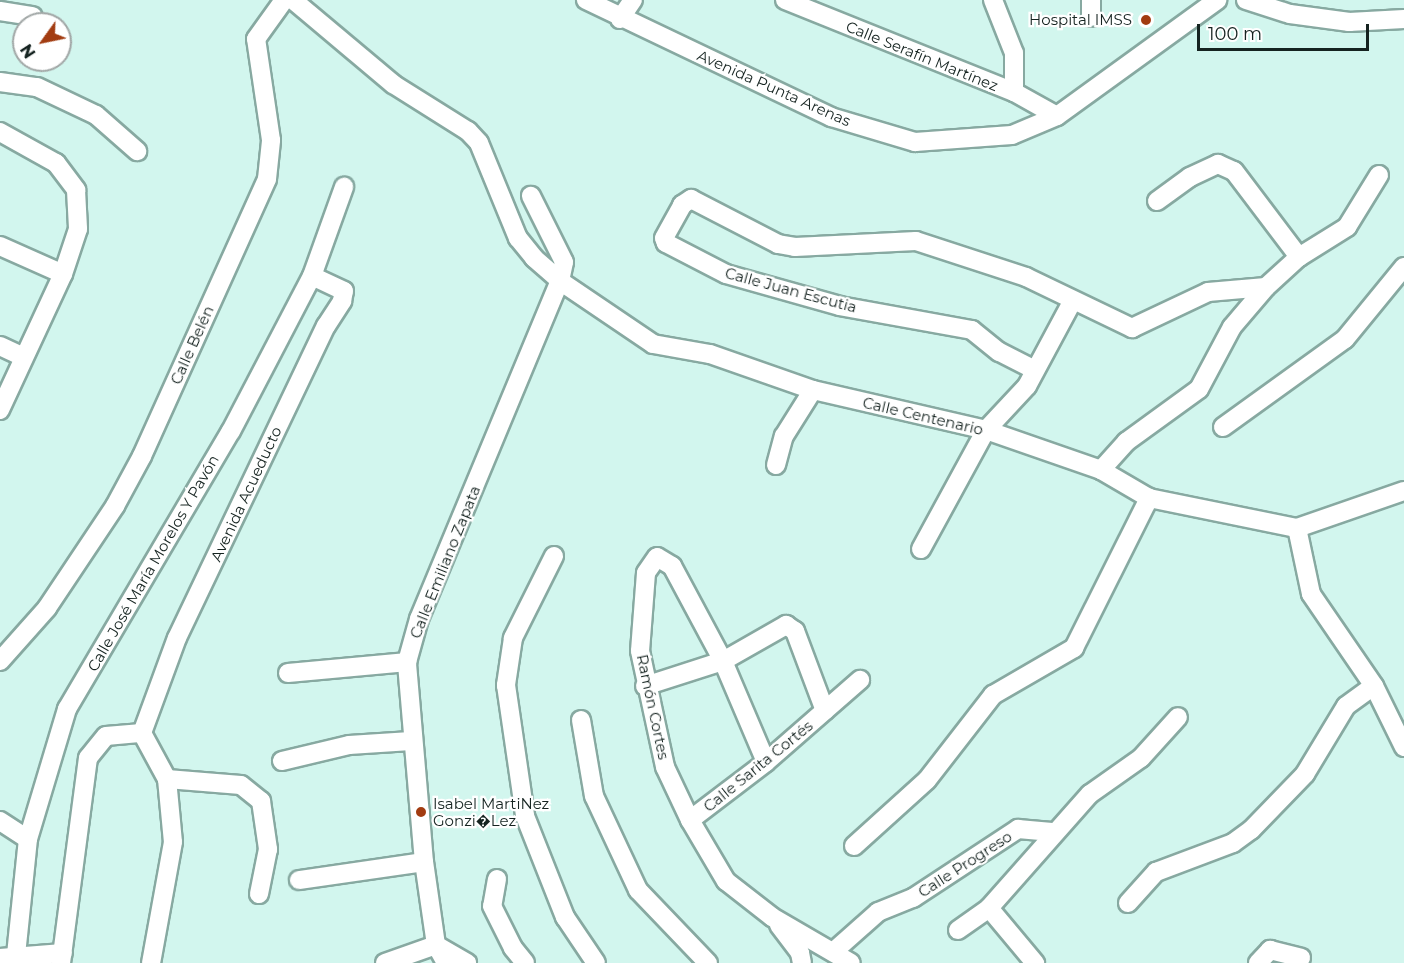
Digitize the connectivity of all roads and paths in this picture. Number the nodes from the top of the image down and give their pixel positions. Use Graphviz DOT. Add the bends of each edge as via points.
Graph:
graph roads {
  1 [pos="284,0"];
  2 [pos="293,0"];
  3 [pos="586,0"];
  4 [pos="633,0"];
  5 [pos="785,0"];
  6 [pos="993,0"];
  7 [pos="1217,0"];
  8 [pos="1246,0"];
  9 [pos="805,5"];
  10 [pos="1193,7"];
  11 [pos="620,19"];
  12 [pos="1404,19"];
  13 [pos="0,82"];
  14 [pos="1014,92"];
  15 [pos="1057,116"];
  16 [pos="0,132"];
  17 [pos="137,151"];
  18 [pos="1379,175"];
  19 [pos="344,187"];
  20 [pos="531,195"];
  21 [pos="1157,201"];
  22 [pos="0,246"];
  23 [pos="1299,257"];
  24 [pos="1404,267"];
  25 [pos="63,274"];
  26 [pos="312,276"];
  27 [pos="560,281"];
  28 [pos="1266,287"];
  29 [pos="1072,302"];
  30 [pos="0,346"];
  31 [pos="24,357"];
  32 [pos="1033,369"];
  33 [pos="813,390"];
  34 [pos="0,410"];
  35 [pos="1223,427"];
  36 [pos="986,430"];
  37 [pos="776,465"];
  38 [pos="1101,470"];
  39 [pos="1404,491"];
  40 [pos="1149,498"];
  41 [pos="1297,528"];
  42 [pos="921,549"];
  43 [pos="554,556"];
  44 [pos="0,661"];
  45 [pos="723,661"];
  46 [pos="407,662"];
  47 [pos="288,673"];
  48 [pos="860,680"];
  49 [pos="645,686"];
  50 [pos="1374,686"];
  51 [pos="825,711"];
  52 [pos="1178,717"];
  53 [pos="581,720"];
  54 [pos="142,733"];
  55 [pos="411,741"];
  56 [pos="1404,747"];
  57 [pos="282,761"];
  58 [pos="766,762"];
  59 [pos="167,779"];
  60 [pos="690,820"];
  61 [pos="0,821"];
  62 [pos="1052,832"];
  63 [pos="28,839"];
  64 [pos="854,846"];
  65 [pos="424,862"];
  66 [pos="497,879"];
  67 [pos="299,880"];
  68 [pos="259,894"];
  69 [pos="1128,903"];
  70 [pos="989,908"];
  71 [pos="772,917"];
  72 [pos="958,930"];
  73 [pos="436,945"];
  74 [pos="832,952"];
  75 [pos="8,957"];
  76 [pos="1301,957"];
  77 [pos="62,958"];
  78 [pos="151,963"];
  79 [pos="385,963"];
  80 [pos="446,963"];
  81 [pos="468,963"];
  82 [pos="525,963"];
  83 [pos="597,963"];
  84 [pos="708,963"];
  85 [pos="802,963"];
  86 [pos="851,963"];
  87 [pos="1035,963"];
  88 [pos="1258,963"];
  1 -- 44 [label="street, Calle Belén" via="256,39 271,140 267,179 142,456 115,506 47,608"];
  2 -- 27 [label="street, Calle Centenario" via="393,84 468,131 479,143 518,237"];
  3 -- 11 [label="street, Avenida Punta Arenas"];
  4 -- 11 [label="street"];
  5 -- 9 [label="street, Calle Serafín Martínez"];
  6 -- 14 [label="street" via="1014,53"];
  7 -- 10 [label="street, Avenida Punta Arenas"];
  8 -- 12 [label="street" via="1290,14 1349,22"];
  9 -- 14 [label="street, Calle Serafín Martínez"];
  10 -- 15 [label="street, Avenida Punta Arenas"];
  11 -- 15 [label="street, Avenida Punta Arenas" via="831,117 915,142 1012,135"];
  13 -- 17 [label="street" via="37,87 96,116"];
  14 -- 15 [label="street, Calle Serafín Martínez"];
  16 -- 25 [label="street" via="56,163 76,190 78,229"];
  18 -- 23 [label="street" via="1347,227"];
  19 -- 26 [label="street, Calle José María Morelos Y Pavón"];
  20 -- 27 [label="street" via="564,262"];
  21 -- 23 [label="street" via="1190,177 1218,164 1234,171"];
  22 -- 25 [label="street"];
  23 -- 28 [label="street"];
  24 -- 35 [label="street" via="1346,339"];
  25 -- 31 [label="street"];
  26 -- 54 [label="street, Avenida Acueducto" via="344,291 342,301 326,326 177,638"];
  26 -- 63 [label="street, Calle José María Morelos Y Pavón" via="231,431 67,710"];
  27 -- 33 [label="street, Calle Centenario" via="653,344 710,354"];
  27 -- 46 [label="street, Calle Emiliano Zapata" via="419,619"];
  28 -- 29 [label="street, Calle Juan Escutia" via="1208,292 1132,328"];
  28 -- 38 [label="street" via="1232,327 1198,389 1126,442"];
  29 -- 32 [label="street"];
  29 -- 32 [label="street, Calle Juan Escutia" via="1026,277 916,241 795,247 778,244 691,199 682,205 664,238 666,243 726,274 840,306 972,330 999,352"];
  30 -- 31 [label="street"];
  31 -- 34 [label="street"];
  32 -- 36 [label="street" via="1027,386"];
  33 -- 36 [label="street, Calle Centenario"];
  33 -- 37 [label="street" via="784,436"];
  36 -- 38 [label="street, Calle Centenario"];
  36 -- 42 [label="street"];
  38 -- 40 [label="street, Calle Centenario"];
  39 -- 41 [label="street"];
  40 -- 41 [label="street, Calle Centenario"];
  40 -- 64 [label="street" via="1074,648 993,695 927,780"];
  41 -- 50 [label="street" via="1311,594"];
  43 -- 83 [label="street" via="513,638 506,685 525,816 565,917"];
  45 -- 49 [label="street"];
  45 -- 49 [label="street, Ramón Cortes" via="672,566 657,557 646,573 641,624"];
  45 -- 51 [label="street" via="786,625 791,626"];
  45 -- 58 [label="street, Ramón Cortes"];
  46 -- 47 [label="street"];
  46 -- 55 [label="street, Calle Emiliano Zapata"];
  48 -- 51 [label="street, Calle Sarita Cortés"];
  49 -- 60 [label="street, Ramón Cortes" via="665,767"];
  50 -- 56 [label="street"];
  50 -- 69 [label="street" via="1346,706 1305,774 1251,830 1233,843 1156,872"];
  51 -- 58 [label="street, Calle Sarita Cortés"];
  52 -- 62 [label="street" via="1142,758 1090,794"];
  53 -- 84 [label="street" via="594,796 638,890"];
  54 -- 59 [label="street"];
  54 -- 77 [label="street" via="106,736 88,758"];
  55 -- 57 [label="street" via="349,745"];
  55 -- 65 [label="street, Calle Emiliano Zapata"];
  58 -- 60 [label="street, Calle Sarita Cortés"];
  59 -- 68 [label="street" via="241,785 261,801 268,849"];
  59 -- 78 [label="street" via="173,842"];
  60 -- 71 [label="street, Ramón Cortes" via="726,881"];
  61 -- 63 [label="street"];
  62 -- 70 [label="street, Calle Progreso"];
  62 -- 74 [label="street, Calle Progreso" via="1018,829 913,898 878,912"];
  63 -- 75 [label="street, Calle José María Morelos Y Pavón"];
  65 -- 67 [label="street"];
  65 -- 73 [label="street, Calle Emiliano Zapata"];
  66 -- 82 [label="street" via="492,906"];
  70 -- 72 [label="street, Calle Progreso"];
  70 -- 87 [label="street"];
  71 -- 74 [label="street"];
  71 -- 85 [label="street" via="800,953"];
  73 -- 79 [label="street"];
  73 -- 80 [label="street, Calle Emiliano Zapata"];
  73 -- 81 [label="street"];
  74 -- 86 [label="street"];
  75 -- 77 [label="street"];
  76 -- 88 [label="street" via="1270,950"];
}
